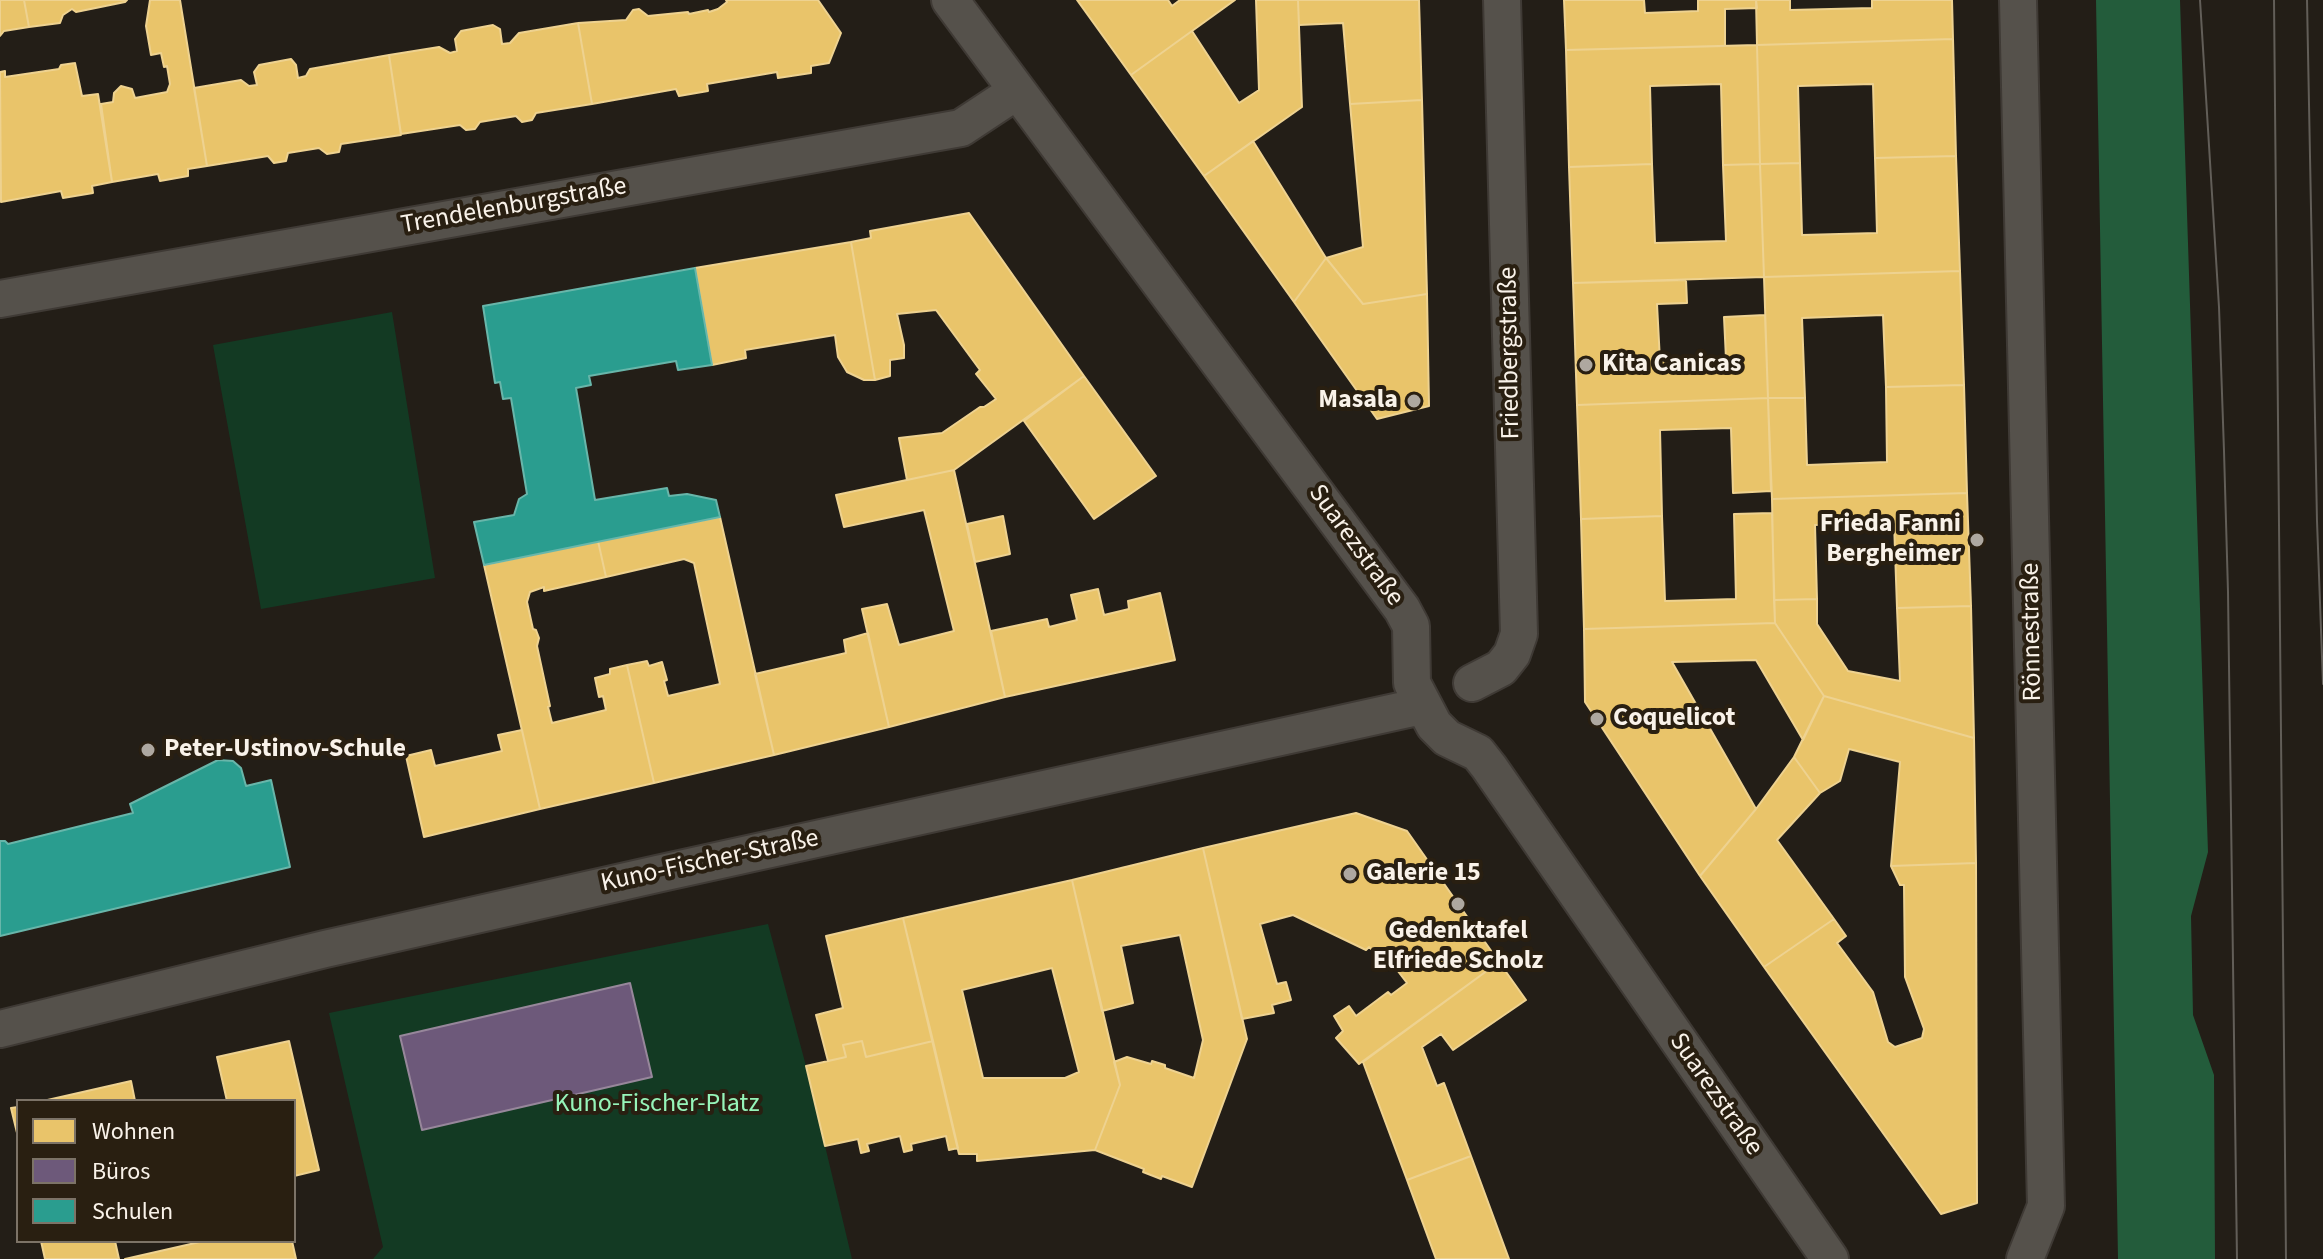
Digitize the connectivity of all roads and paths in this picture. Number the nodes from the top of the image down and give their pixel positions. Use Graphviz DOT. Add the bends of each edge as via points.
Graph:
graph roads {
  1 [pos="950,0"];
  2 [pos="1502,0"];
  3 [pos="2018,0"];
  4 [pos="1017,91"];
  5 [pos="0,299"];
  6 [pos="1472,683"];
  7 [pos="1422,706"];
  8 [pos="0,1029"];
  9 [pos="1830,1259"];
  10 [pos="2025,1259"];
  1 -- 4 [label="street, Suarezstraße"];
  2 -- 6 [label="street, Friedbergstraße" via="1519,634 1501,668"];
  3 -- 10 [label="street, Rönnestraße" via="2046,1206"];
  4 -- 5 [label="street, Trendelenburgstraße" via="961,128"];
  4 -- 7 [label="street, Suarezstraße" via="1402,609 1411,626 1412,683"];
  7 -- 8 [label="street, Kuno-Fischer-Straße" via="611,884"];
  7 -- 9 [label="street, Suarezstraße" via="1447,738 1478,753 1489,767"];
}
